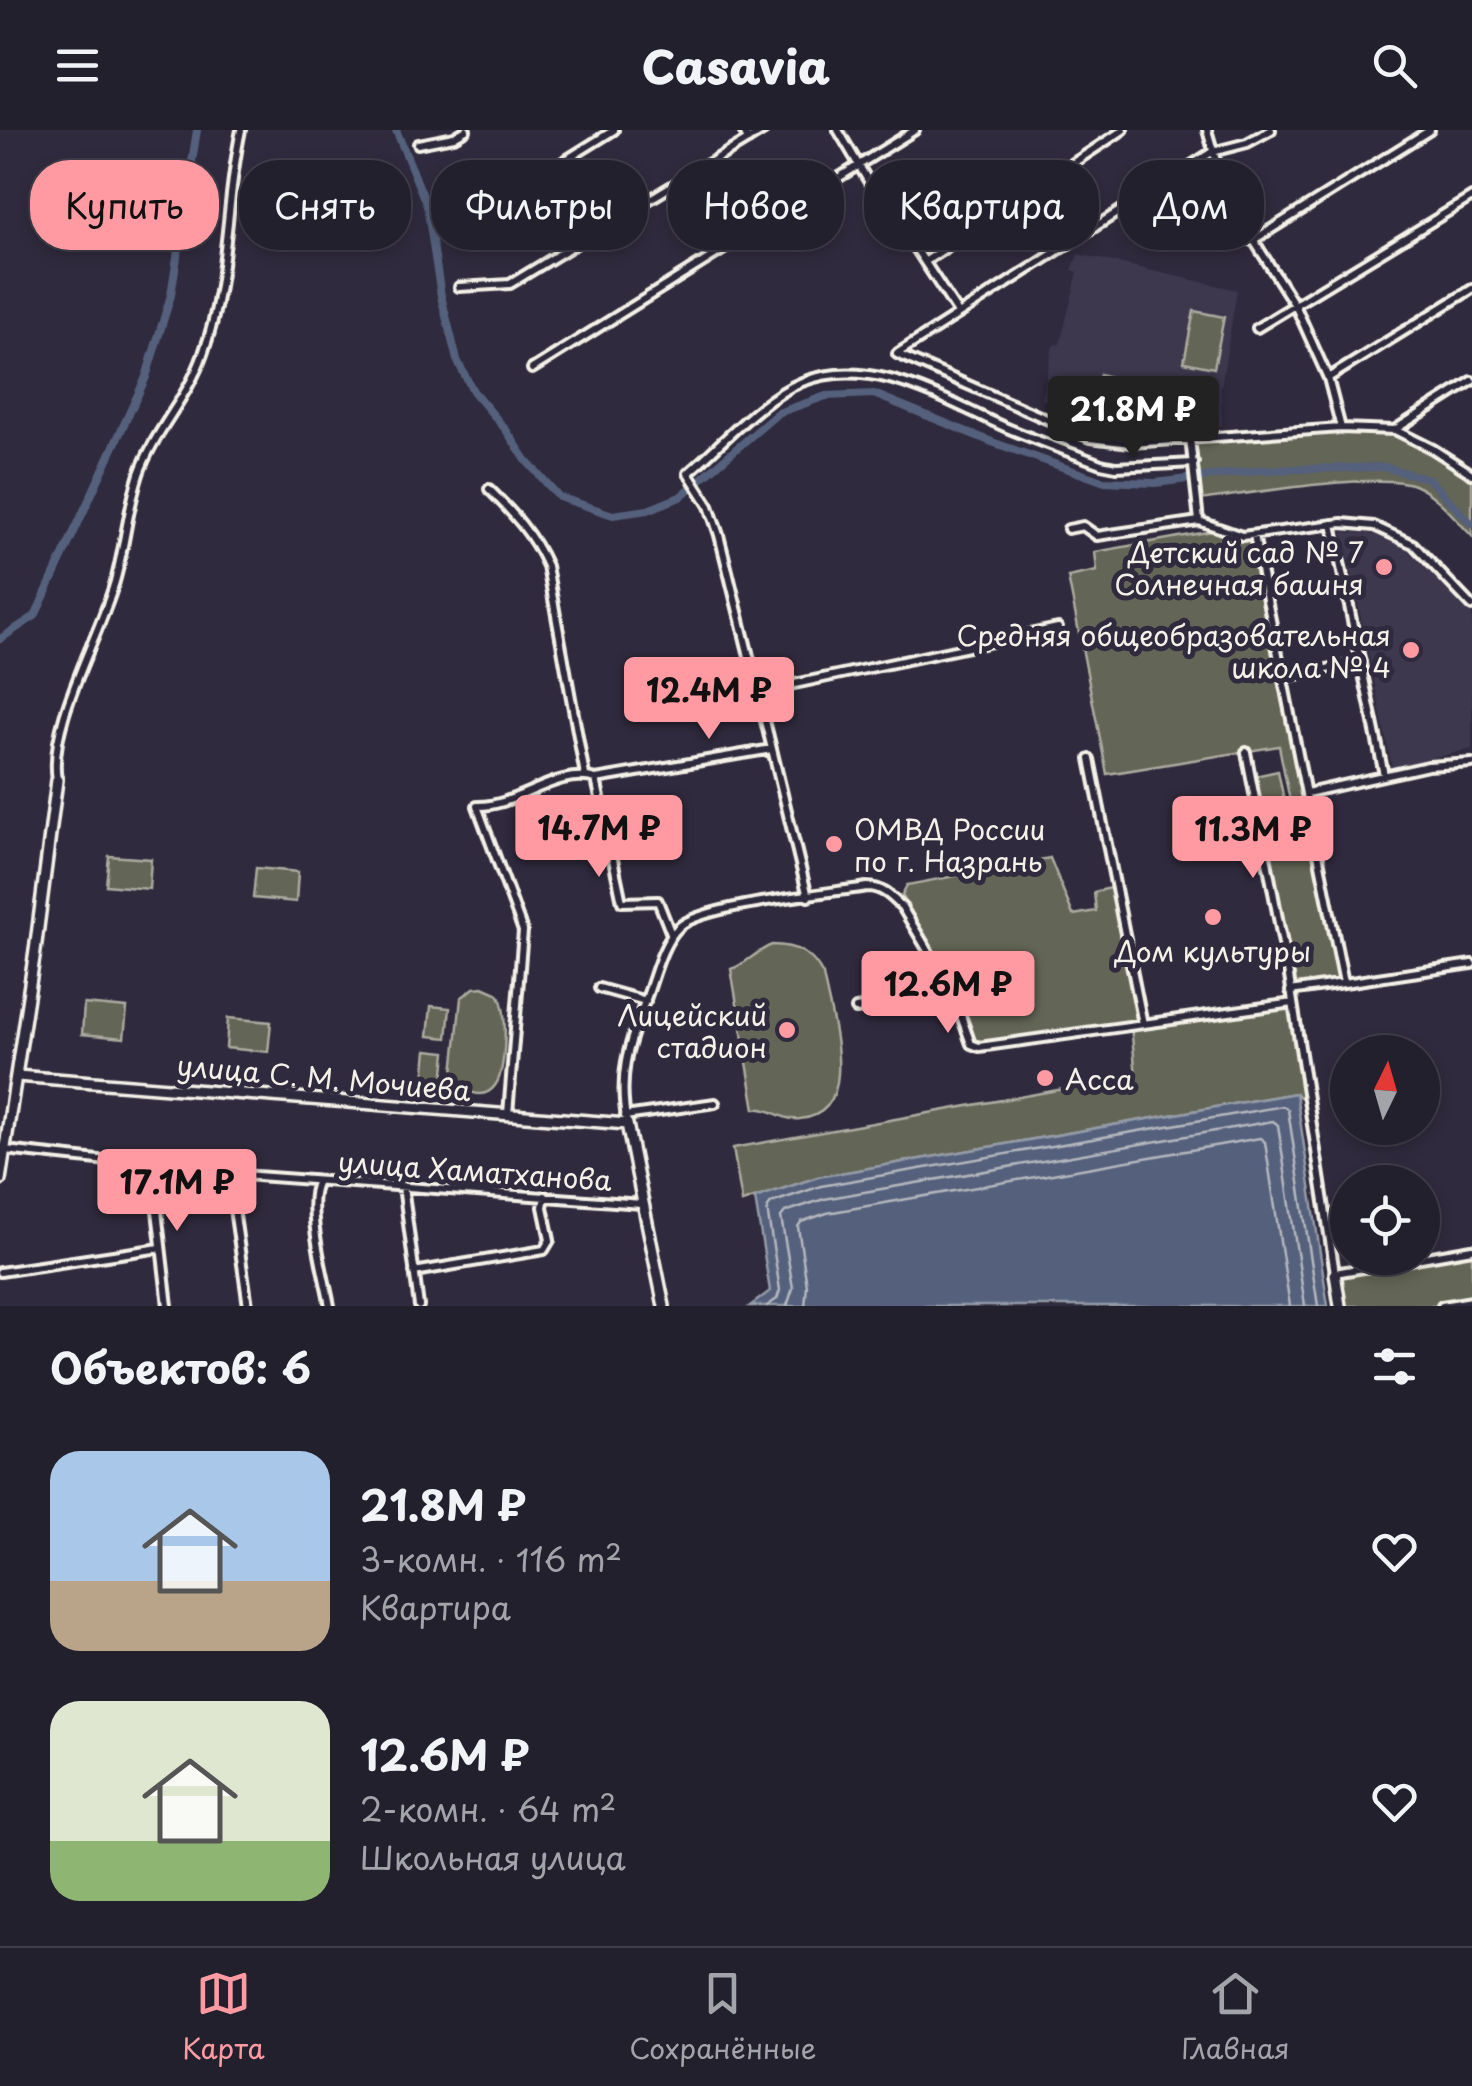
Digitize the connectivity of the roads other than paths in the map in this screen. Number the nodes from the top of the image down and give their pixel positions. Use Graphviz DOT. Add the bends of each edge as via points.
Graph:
graph roads {
  1 [pos="241,130"];
  2 [pos="466,130"];
  3 [pos="614,130"];
  4 [pos="742,130"];
  5 [pos="764,130"];
  6 [pos="838,130"];
  7 [pos="915,130"];
  8 [pos="1123,130"];
  9 [pos="1207,130"];
  10 [pos="1271,130"];
  11 [pos="1430,130"];
  12 [pos="452,134"];
  13 [pos="748,140"];
  14 [pos="418,144"];
  15 [pos="1212,152"];
  16 [pos="566,160"];
  17 [pos="1215,160"];
  18 [pos="857,166"];
  19 [pos="1472,197"];
  20 [pos="1264,234"];
  21 [pos="1257,250"];
  22 [pos="926,262"];
  23 [pos="459,286"];
  24 [pos="1472,289"];
  25 [pos="1296,307"];
  26 [pos="958,313"];
  27 [pos="1257,328"];
  28 [pos="532,368"];
  29 [pos="1328,378"];
  30 [pos="1472,382"];
  31 [pos="1340,428"];
  32 [pos="1395,430"];
  33 [pos="1190,438"];
  34 [pos="1194,463"];
  35 [pos="1471,471"];
  36 [pos="489,489"];
  37 [pos="1199,522"];
  38 [pos="1332,524"];
  39 [pos="1068,528"];
  40 [pos="1254,535"];
  41 [pos="1472,606"];
  42 [pos="1058,628"];
  43 [pos="1361,662"];
  44 [pos="1282,678"];
  45 [pos="757,692"];
  46 [pos="772,749"];
  47 [pos="1246,752"];
  48 [pos="1090,759"];
  49 [pos="1472,763"];
  50 [pos="585,775"];
  51 [pos="1384,775"];
  52 [pos="596,779"];
  53 [pos="56,780"];
  54 [pos="1307,793"];
  55 [pos="1316,839"];
  56 [pos="1266,850"];
  57 [pos="808,896"];
  58 [pos="672,935"];
  59 [pos="1472,964"];
  60 [pos="1344,983"];
  61 [pos="599,988"];
  62 [pos="1290,991"];
  63 [pos="954,993"];
  64 [pos="646,1001"];
  65 [pos="1293,1003"];
  66 [pos="856,1009"];
  67 [pos="1143,1024"];
  68 [pos="16,1076"];
  69 [pos="714,1103"];
  70 [pos="508,1114"];
  71 [pos="626,1120"];
  72 [pos="5,1150"];
  73 [pos="152,1167"];
  74 [pos="230,1174"];
  75 [pos="0,1180"];
  76 [pos="318,1181"];
  77 [pos="403,1186"];
  78 [pos="545,1196"];
  79 [pos="642,1204"];
  80 [pos="1330,1241"];
  81 [pos="160,1248"];
  82 [pos="1472,1249"];
  83 [pos="1440,1255"];
  84 [pos="0,1272"];
  85 [pos="414,1272"];
  86 [pos="1335,1275"];
  87 [pos="1472,1301"];
  88 [pos="1459,1305"];
  89 [pos="168,1306"];
  90 [pos="248,1306"];
  91 [pos="330,1306"];
  92 [pos="419,1306"];
  93 [pos="664,1306"];
  94 [pos="1340,1306"];
  95 [pos="1442,1306"];
  1 -- 53 [label="street" via="204,354 139,474 116,578 74,688 54,763"];
  2 -- 12 [label="street"];
  3 -- 16 [label="street"];
  4 -- 13 [label="street"];
  5 -- 13 [label="street"];
  6 -- 18 [label="street"];
  7 -- 18 [label="street"];
  8 -- 22 [label="street"];
  9 -- 15 [label="street"];
  10 -- 15 [label="street"];
  11 -- 20 [label="street"];
  12 -- 14 [label="street"];
  13 -- 23 [label="street" via="510,284"];
  15 -- 17 [label="street"];
  15 -- 26 [label="street"];
  18 -- 22 [label="street"];
  18 -- 28 [label="street"];
  19 -- 25 [label="street"];
  21 -- 25 [label="street"];
  22 -- 26 [label="street"];
  24 -- 29 [label="street"];
  25 -- 27 [label="street"];
  25 -- 29 [label="street"];
  26 -- 33 [label="street" via="897,354 1090,438"];
  29 -- 31 [label="street"];
  30 -- 32 [label="street"];
  31 -- 32 [label="street"];
  31 -- 33 [label="street"];
  32 -- 35 [label="street"];
  33 -- 34 [label="street"];
  34 -- 37 [label="street"];
  34 -- 45 [label="street" via="1101,464 916,386 869,375 822,376 780,394 688,474 720,534"];
  36 -- 50 [label="street" via="522,522 547,566"];
  37 -- 39 [label="street" via="1097,536 1083,526"];
  37 -- 40 [label="street"];
  38 -- 40 [label="street"];
  38 -- 41 [label="street" via="1374,526 1412,544"];
  38 -- 43 [label="street"];
  40 -- 44 [label="street"];
  42 -- 45 [label="street"];
  43 -- 44 [label="street"];
  43 -- 51 [label="street"];
  44 -- 54 [label="street"];
  45 -- 46 [label="street"];
  46 -- 52 [label="street"];
  46 -- 57 [label="street"];
  47 -- 56 [label="street"];
  48 -- 67 [label="street"];
  49 -- 51 [label="street"];
  50 -- 52 [label="street"];
  50 -- 70 [label="street" via="506,803 476,806 524,931"];
  51 -- 54 [label="street"];
  52 -- 58 [label="street" via="622,902 658,900"];
  53 -- 68 [label="street"];
  54 -- 55 [label="street"];
  55 -- 56 [label="street"];
  55 -- 60 [label="street"];
  56 -- 62 [label="street"];
  57 -- 58 [label="street" via="696,916"];
  57 -- 63 [label="street" via="866,887 890,895"];
  58 -- 64 [label="street"];
  59 -- 60 [label="street"];
  60 -- 62 [label="street"];
  61 -- 64 [label="street"];
  62 -- 65 [label="street"];
  63 -- 66 [label="street"];
  63 -- 67 [label="street" via="971,1044 979,1047"];
  64 -- 71 [label="street" via="620,1090"];
  65 -- 67 [label="street"];
  65 -- 80 [label="street"];
  68 -- 70 [label="street, улица С. М. Мочиева"];
  68 -- 72 [label="street"];
  69 -- 71 [label="street"];
  70 -- 71 [label="street, улица С. М. Мочиева"];
  71 -- 79 [label="street"];
  72 -- 73 [label="street, улица Хаматханова"];
  72 -- 75 [label="street"];
  73 -- 74 [label="street, улица Хаматханова"];
  73 -- 81 [label="street"];
  74 -- 76 [label="street, улица Хаматханова"];
  74 -- 90 [label="street"];
  76 -- 77 [label="street, улица Хаматханова"];
  76 -- 91 [label="street" via="314,1208"];
  77 -- 78 [label="street, улица Хаматханова"];
  77 -- 85 [label="street"];
  78 -- 79 [label="street, улица Хаматханова"];
  78 -- 85 [label="street" via="550,1240 544,1250"];
  79 -- 93 [label="street"];
  81 -- 84 [label="street"];
  81 -- 89 [label="street"];
  82 -- 83 [label="street"];
  85 -- 92 [label="street"];
  86 -- 94 [label="street"];
  87 -- 88 [label="street"];
  88 -- 95 [label="street"];
}
